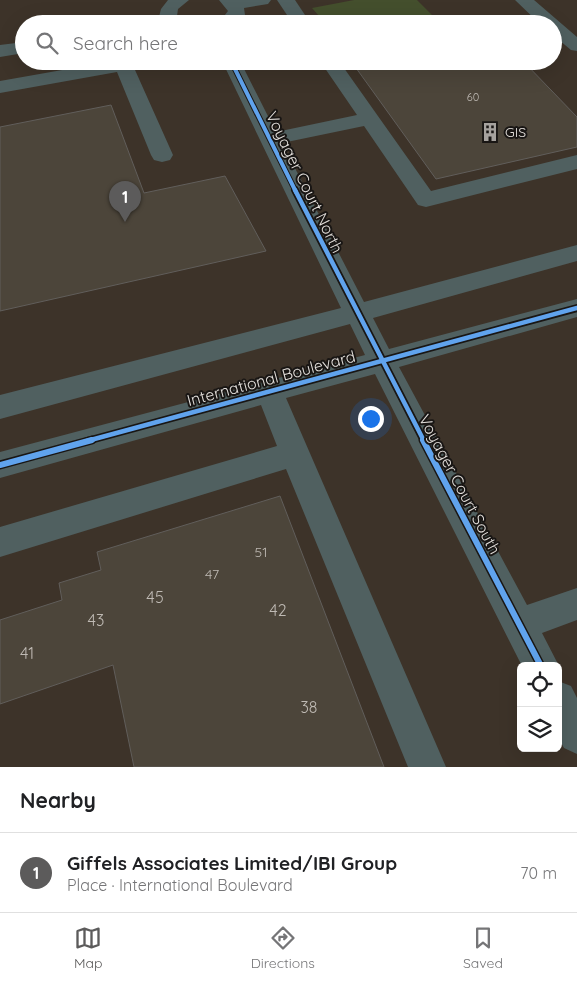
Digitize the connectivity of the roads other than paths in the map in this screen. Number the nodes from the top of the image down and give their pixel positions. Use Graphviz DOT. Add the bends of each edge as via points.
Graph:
graph roads {
  1 [pos="262,0"];
  2 [pos="286,0"];
  3 [pos="524,0"];
  4 [pos="175,1"];
  5 [pos="231,2"];
  6 [pos="168,15"];
  7 [pos="236,15"];
  8 [pos="296,15"];
  9 [pos="541,15"];
  10 [pos="562,33"];
  11 [pos="577,46"];
  12 [pos="15,48"];
  13 [pos="0,51"];
  14 [pos="87,70"];
  15 [pos="126,70"];
  16 [pos="236,70"];
  17 [pos="335,70"];
  18 [pos="0,87"];
  19 [pos="369,119"];
  20 [pos="271,139"];
  21 [pos="162,156"];
  22 [pos="577,162"];
  23 [pos="577,253"];
  24 [pos="577,308"];
  25 [pos="357,313"];
  26 [pos="382,361"];
  27 [pos="269,392"];
  28 [pos="0,406"];
  29 [pos="296,453"];
  30 [pos="0,465"];
  31 [pos="0,542"];
  32 [pos="577,604"];
  33 [pos="519,625"];
  34 [pos="539,662"];
  35 [pos="562,707"];
  36 [pos="577,735"];
  37 [pos="426,767"];
  1 -- 5 [label="street"];
  2 -- 8 [label="street"];
  3 -- 9 [label="street"];
  4 -- 6 [label="street"];
  5 -- 7 [label="street" via="237,10"];
  10 -- 11 [label="street"];
  12 -- 13 [label="street"];
  14 -- 18 [label="street"];
  15 -- 21 [label="street"];
  16 -- 20 [label="street, Voyager Court North"];
  17 -- 19 [label="street"];
  19 -- 20 [label="street"];
  19 -- 22 [label="street" via="426,200"];
  20 -- 25 [label="street, Voyager Court North"];
  23 -- 25 [label="street"];
  24 -- 26 [label="street, International Boulevard"];
  25 -- 26 [label="street, Voyager Court South"];
  25 -- 28 [label="street"];
  26 -- 27 [label="street, International Boulevard"];
  26 -- 33 [label="street, Voyager Court South"];
  27 -- 29 [label="street"];
  27 -- 30 [label="street, International Boulevard"];
  29 -- 31 [label="street"];
  29 -- 37 [label="street"];
  32 -- 33 [label="street"];
  33 -- 34 [label="street, Voyager Court South"];
  35 -- 36 [label="street"];
}
